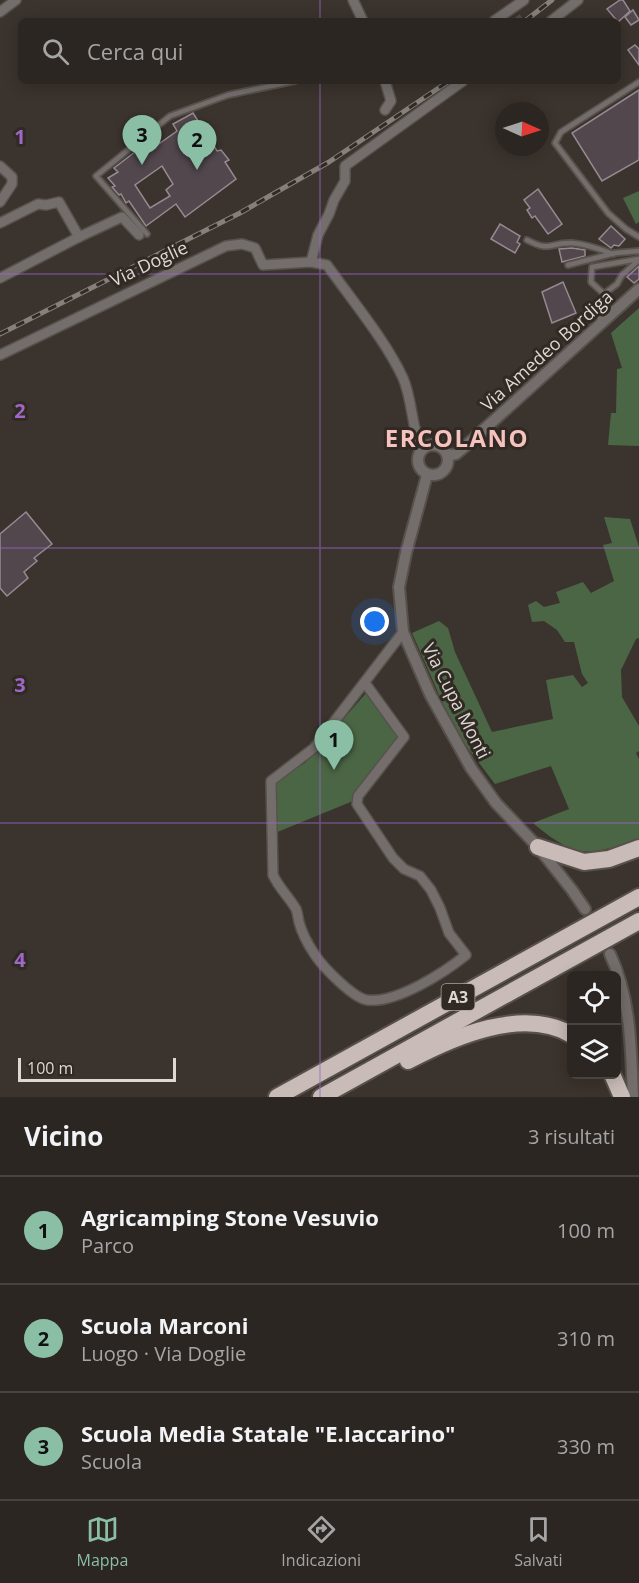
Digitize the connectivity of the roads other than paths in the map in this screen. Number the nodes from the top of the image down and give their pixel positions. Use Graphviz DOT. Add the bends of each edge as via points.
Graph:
graph roads {
  1 [pos="16,0"];
  2 [pos="353,0"];
  3 [pos="524,0"];
  4 [pos="578,0"];
  5 [pos="0,12"];
  6 [pos="362,18"];
  7 [pos="502,18"];
  8 [pos="555,18"];
  9 [pos="639,82"];
  10 [pos="281,84"];
  11 [pos="386,84"];
  12 [pos="459,84"];
  13 [pos="385,110"];
  14 [pos="0,166"];
  15 [pos="0,202"];
  16 [pos="0,224"];
  17 [pos="143,235"];
  18 [pos="79,237"];
  19 [pos="639,237"];
  20 [pos="527,240"];
  21 [pos="639,251"];
  22 [pos="613,254"];
  23 [pos="639,259"];
  24 [pos="311,262"];
  25 [pos="568,265"];
  26 [pos="0,278"];
  27 [pos="639,289"];
  28 [pos="592,310"];
  29 [pos="603,322"];
  30 [pos="0,356"];
  31 [pos="422,450"];
  32 [pos="448,456"];
  33 [pos="428,475"];
  34 [pos="403,632"];
  35 [pos="365,683"];
  36 [pos="538,847"];
  37 [pos="639,848"];
  38 [pos="639,897"];
  39 [pos="585,909"];
  40 [pos="639,921"];
  41 [pos="610,954"];
  42 [pos="567,1033"];
  43 [pos="614,1079"];
  44 [pos="277,1097"];
  45 [pos="321,1097"];
  46 [pos="338,1097"];
  47 [pos="622,1097"];
  48 [pos="633,1097"];
  1 -- 5 [label="street"];
  2 -- 6 [label="street"];
  3 -- 7 [label="street" via="513,14"];
  4 -- 8 [label="street"];
  9 -- 19 [label="lane" via="561,132 555,143 608,213"];
  10 -- 17 [label="lane" via="228,95 170,116 96,176"];
  11 -- 13 [label="street" via="391,102"];
  12 -- 24 [label="street" via="345,166 345,181 318,235"];
  14 -- 15 [label="street" via="12,177 12,184"];
  16 -- 18 [label="street" via="38,204 59,202"];
  17 -- 18 [label="street" via="122,217"];
  18 -- 26 [label="street"];
  20 -- 22 [label="lane" via="540,247 569,243"];
  21 -- 22 [label="lane"];
  22 -- 25 [label="lane"];
  23 -- 23 [label="lane" via="591,267 591,282 604,294"];
  24 -- 30 [label="street, Via Doglie" via="263,265 255,248 242,244 226,246"];
  24 -- 31 [label="street" via="327,266 395,362 404,381"];
  27 -- 29 [label="street, Via Amedeo Bordiga"];
  28 -- 29 [label="lane"];
  29 -- 32 [label="street, Via Amedeo Bordiga" via="469,443"];
  31 -- 32 [label="street" via="439,446"];
  31 -- 33 [label="street" via="418,461"];
  32 -- 33 [label="street" via="444,471"];
  33 -- 34 [label="street, Via Cupa Monti" via="399,587"];
  34 -- 35 [label="street"];
  34 -- 36 [label="street, Via Cupa Monti" via="430,694 471,768 496,803"];
  35 -- 35 [label="street" via="314,748 271,781 273,874 297,910 298,921 315,956 345,986 365,1000 377,1000 411,988 466,955 449,933 431,890 420,876 393,858 357,804 358,796 404,737"];
  36 -- 37 [label="highway" via="584,862 609,859"];
  36 -- 39 [label="street, Via Cupa Monti"];
  38 -- 44 [label="highway, A3"];
  40 -- 45 [label="highway, A3"];
  41 -- 48 [label="street" via="625,998"];
  42 -- 46 [label="highway" via="541,1025 512,1023 477,1031"];
  43 -- 47 [label="highway"];
}
